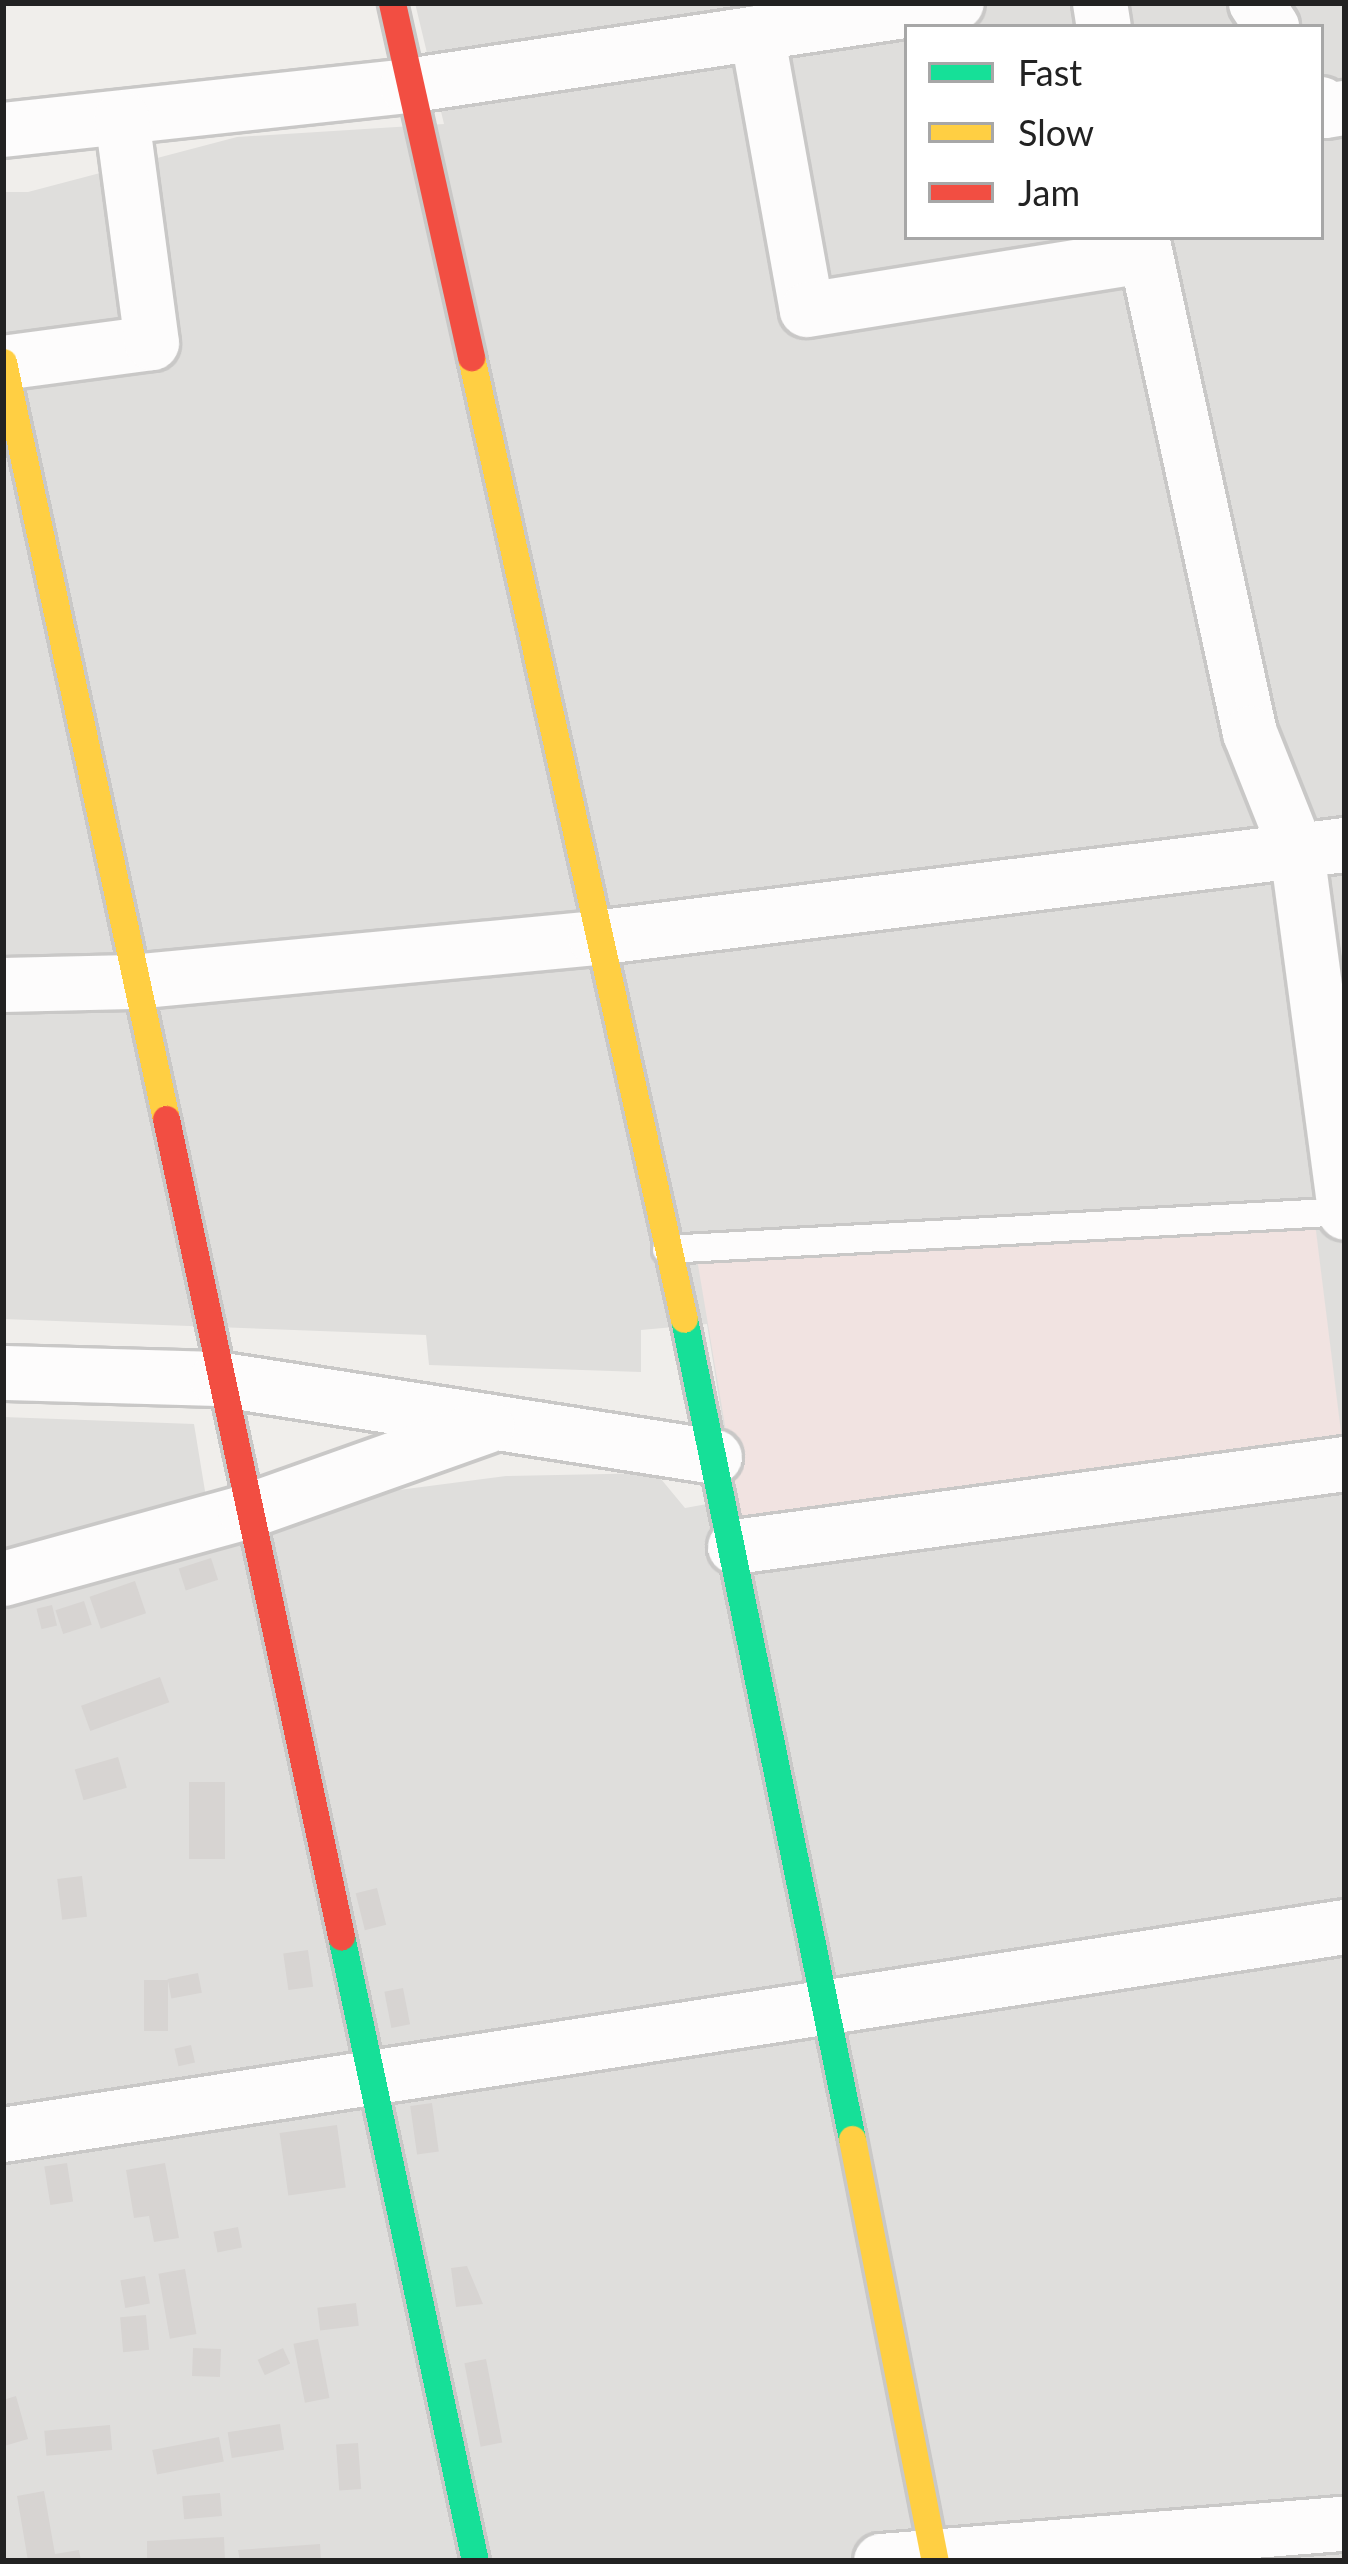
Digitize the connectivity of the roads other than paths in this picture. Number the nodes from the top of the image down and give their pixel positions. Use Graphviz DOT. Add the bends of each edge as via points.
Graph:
graph roads {
  1 [pos="392,3"];
  2 [pos="957,3"];
  3 [pos="757,33"];
  4 [pos="407,86"];
  5 [pos="122,118"];
  6 [pos="3,130"];
  7 [pos="1144,247"];
  8 [pos="3,363"];
  9 [pos="1321,849"];
  10 [pos="595,938"];
  11 [pos="133,982"];
  12 [pos="3,985"];
  13 [pos="1345,1212"];
  14 [pos="666,1249"];
  15 [pos="3,1373"];
  16 [pos="217,1378"];
  17 [pos="495,1423"];
  18 [pos="715,1457"];
  19 [pos="1345,1464"];
  20 [pos="246,1512"];
  21 [pos="735,1546"];
  22 [pos="3,1579"];
  23 [pos="1345,1927"];
  24 [pos="824,2012"];
  25 [pos="371,2081"];
  26 [pos="3,2134"];
  27 [pos="1345,2524"];
  28 [pos="935,2559"];
  29 [pos="475,2561"];
  30 [pos="880,2561"];
  1 -- 4 [label="main road"];
  2 -- 3 [label="street"];
  3 -- 4 [label="street"];
  3 -- 7 [label="street" via="807,310"];
  4 -- 5 [label="street"];
  4 -- 10 [label="main road"];
  5 -- 6 [label="street"];
  5 -- 8 [label="street" via="152,344"];
  7 -- 9 [label="street" via="1250,733"];
  8 -- 11 [label="main road"];
  9 -- 10 [label="street"];
  9 -- 13 [label="street"];
  10 -- 11 [label="street"];
  10 -- 14 [label="main road"];
  11 -- 12 [label="street"];
  11 -- 16 [label="main road"];
  13 -- 14 [label="lane"];
  14 -- 18 [label="main road"];
  15 -- 16 [label="street"];
  16 -- 17 [label="street"];
  16 -- 20 [label="main road"];
  17 -- 18 [label="street"];
  17 -- 20 [label="street"];
  18 -- 21 [label="main road"];
  19 -- 21 [label="street"];
  20 -- 22 [label="street"];
  20 -- 25 [label="main road"];
  21 -- 24 [label="main road"];
  23 -- 24 [label="street"];
  24 -- 25 [label="street"];
  24 -- 28 [label="main road"];
  25 -- 26 [label="street"];
  25 -- 29 [label="main road"];
  27 -- 28 [label="street"];
  28 -- 30 [label="street"];
}
